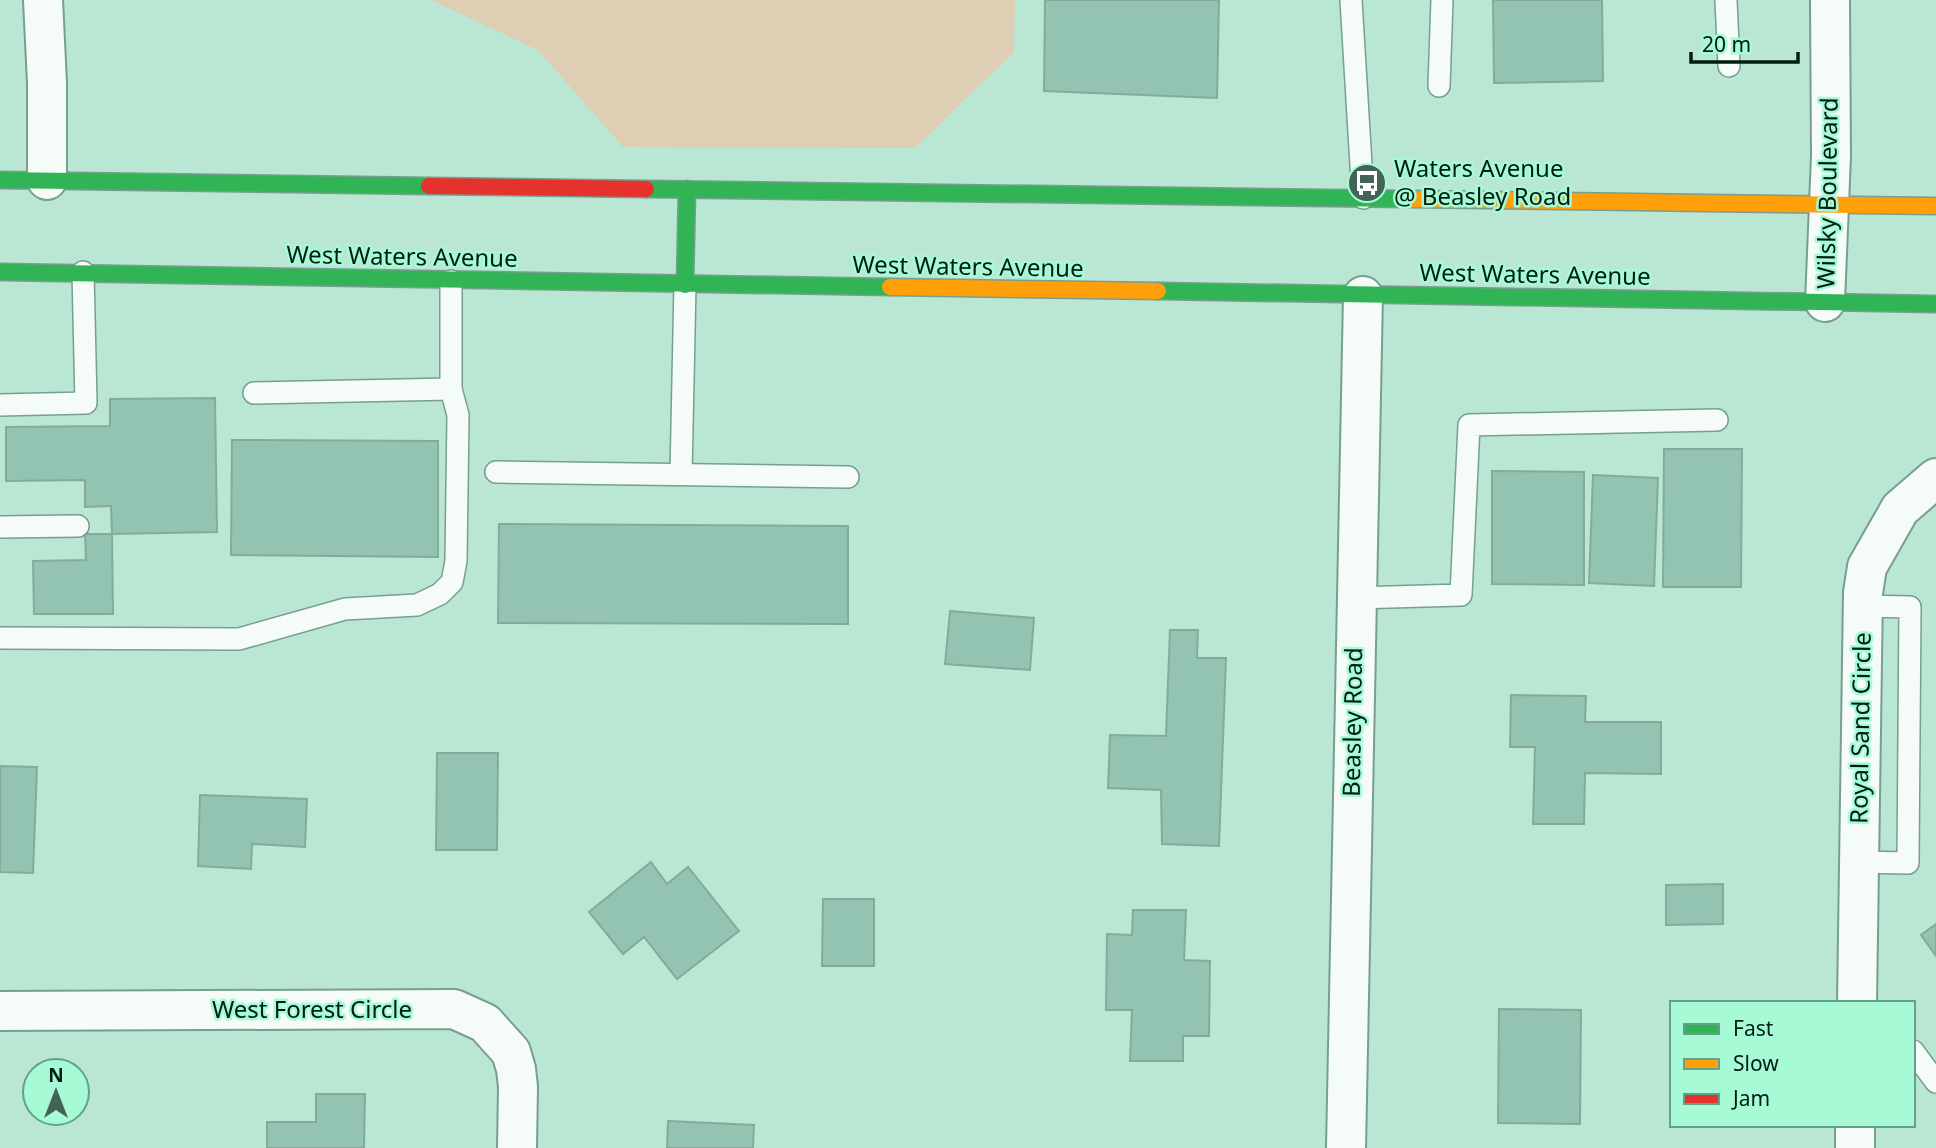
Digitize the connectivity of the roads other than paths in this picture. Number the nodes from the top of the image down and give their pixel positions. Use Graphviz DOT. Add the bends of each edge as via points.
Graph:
graph roads {
  1 [pos="43,0"];
  2 [pos="1351,0"];
  3 [pos="1442,0"];
  4 [pos="1726,0"];
  5 [pos="1830,0"];
  6 [pos="1728,66"];
  7 [pos="1439,86"];
  8 [pos="0,180"];
  9 [pos="47,180"];
  10 [pos="687,189"];
  11 [pos="1363,198"];
  12 [pos="1829,204"];
  13 [pos="1936,206"];
  14 [pos="0,272"];
  15 [pos="83,272"];
  16 [pos="451,281"];
  17 [pos="685,285"];
  18 [pos="1363,296"];
  19 [pos="1825,302"];
  20 [pos="1936,304"];
  21 [pos="451,389"];
  22 [pos="254,393"];
  23 [pos="0,405"];
  24 [pos="1717,420"];
  25 [pos="496,472"];
  26 [pos="681,474"];
  27 [pos="848,477"];
  28 [pos="1936,478"];
  29 [pos="78,526"];
  30 [pos="0,527"];
  31 [pos="1355,598"];
  32 [pos="0,638"];
  33 [pos="1857,1001"];
  34 [pos="0,1011"];
  35 [pos="1915,1054"];
  36 [pos="1936,1082"];
  37 [pos="1856,1127"];
  38 [pos="517,1148"];
  39 [pos="1346,1148"];
  40 [pos="1855,1148"];
  1 -- 9 [label="street"];
  2 -- 11 [label="lane"];
  3 -- 7 [label="lane"];
  4 -- 6 [label="lane"];
  5 -- 12 [label="street, Wilsky Boulevard"];
  8 -- 9 [label="main road"];
  9 -- 10 [label="main road"];
  10 -- 11 [label="main road"];
  10 -- 17 [label="main road"];
  11 -- 12 [label="main road"];
  12 -- 13 [label="main road"];
  12 -- 19 [label="street, Wilsky Boulevard"];
  14 -- 15 [label="main road, West Waters Avenue"];
  15 -- 16 [label="main road, West Waters Avenue"];
  15 -- 23 [label="lane" via="86,403"];
  16 -- 17 [label="main road, West Waters Avenue"];
  16 -- 21 [label="lane"];
  17 -- 18 [label="main road, West Waters Avenue"];
  17 -- 26 [label="lane"];
  18 -- 19 [label="main road, West Waters Avenue"];
  18 -- 31 [label="street, Beasley Road"];
  19 -- 20 [label="main road, West Waters Avenue"];
  21 -- 22 [label="lane"];
  21 -- 32 [label="lane" via="458,415 456,561 452,582 440,594 417,605 345,609 239,639"];
  24 -- 31 [label="lane" via="1469,425 1461,595"];
  25 -- 26 [label="lane"];
  26 -- 27 [label="lane"];
  28 -- 33 [label="street, Royal Sand Circle" via="1900,509 1867,567"];
  29 -- 30 [label="lane"];
  31 -- 39 [label="street, Beasley Road"];
  34 -- 38 [label="street, West Forest Circle" via="454,1009 485,1023 510,1052 518,1087"];
  35 -- 36 [label="lane"];
  37 -- 40 [label="street"];
}
